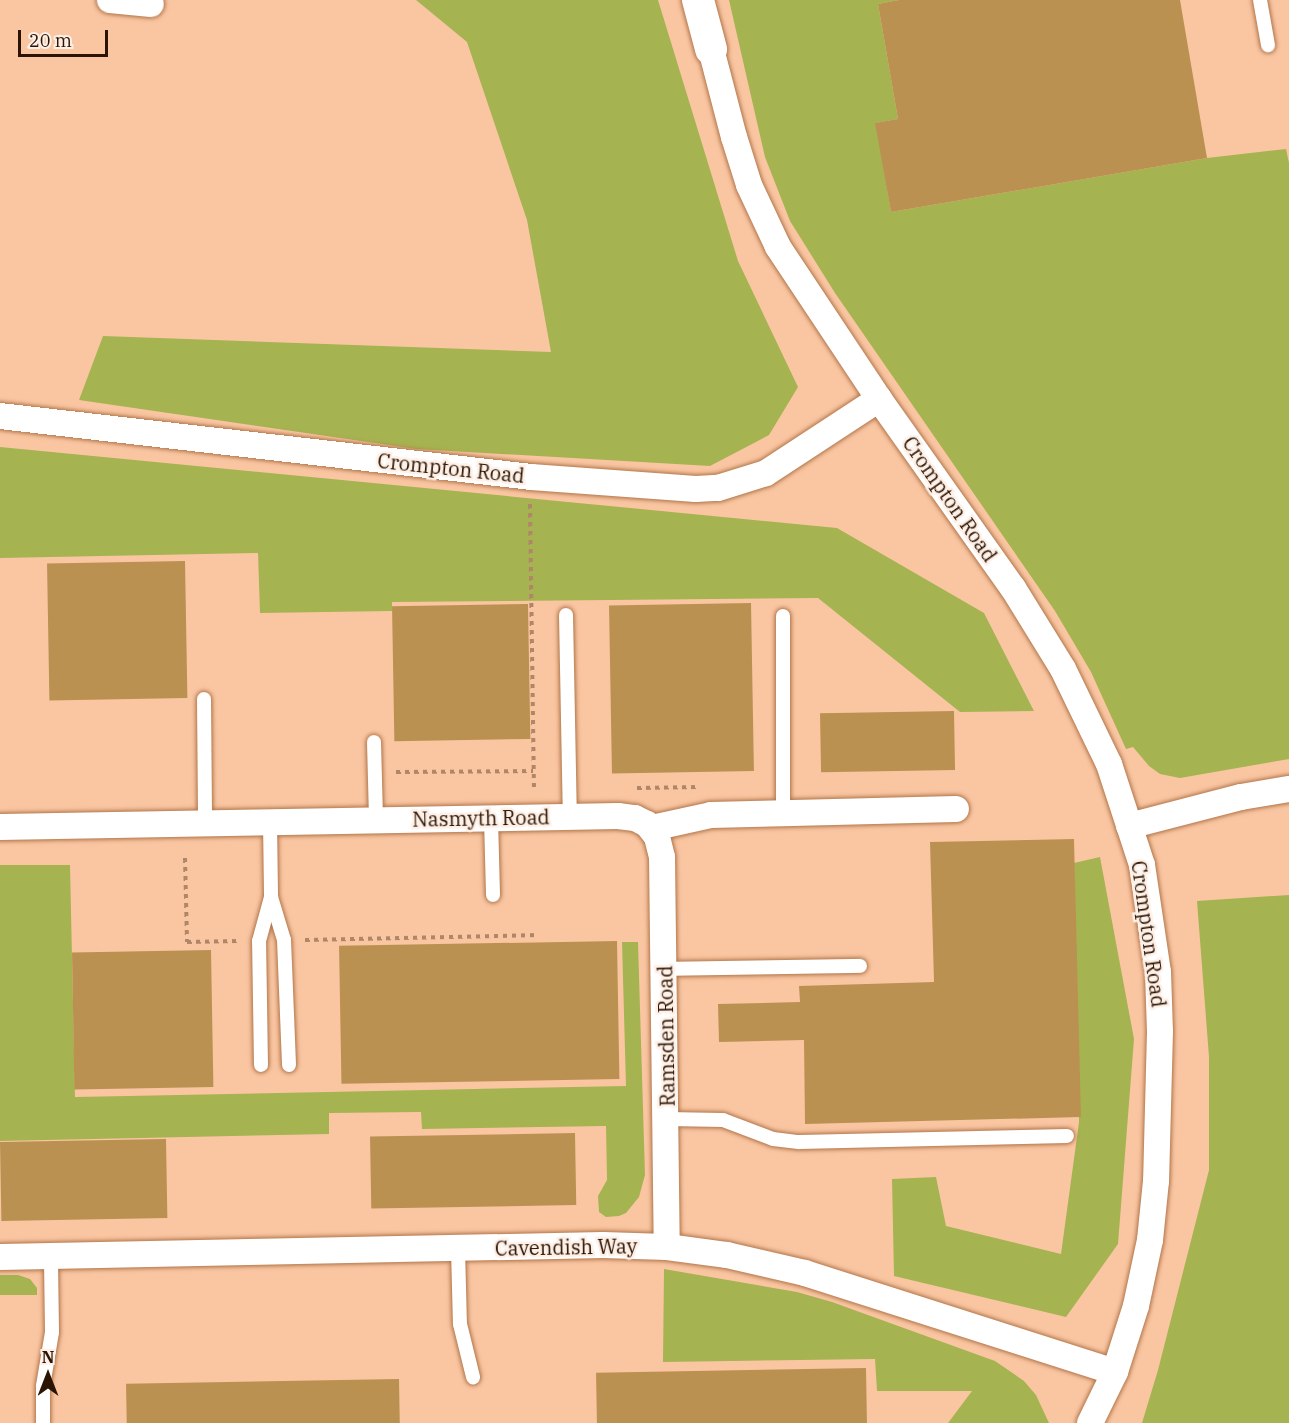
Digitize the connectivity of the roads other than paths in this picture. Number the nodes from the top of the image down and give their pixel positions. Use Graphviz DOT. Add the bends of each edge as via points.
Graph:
graph roads {
  1 [pos="110,0"];
  2 [pos="698,0"];
  3 [pos="1260,0"];
  4 [pos="151,4"];
  5 [pos="1268,45"];
  6 [pos="711,49"];
  7 [pos="879,399"];
  8 [pos="0,416"];
  9 [pos="566,615"];
  10 [pos="783,616"];
  11 [pos="204,699"];
  12 [pos="374,742"];
  13 [pos="1289,789"];
  14 [pos="956,809"];
  15 [pos="783,813"];
  16 [pos="570,817"];
  17 [pos="491,818"];
  18 [pos="376,820"];
  19 [pos="270,822"];
  20 [pos="205,823"];
  21 [pos="1129,826"];
  22 [pos="0,827"];
  23 [pos="652,828"];
  24 [pos="493,895"];
  25 [pos="271,897"];
  26 [pos="860,966"];
  27 [pos="665,969"];
  28 [pos="261,1065"];
  29 [pos="289,1065"];
  30 [pos="667,1119"];
  31 [pos="1067,1136"];
  32 [pos="667,1247"];
  33 [pos="458,1249"];
  34 [pos="0,1257"];
  35 [pos="51,1257"];
  36 [pos="1115,1372"];
  37 [pos="473,1377"];
  38 [pos="43,1423"];
  39 [pos="1090,1423"];
  1 -- 4 [label="street"];
  2 -- 6 [label="street, Crompton Road"];
  3 -- 5 [label="lane"];
  6 -- 7 [label="street, Crompton Road" via="734,138 760,213 798,280"];
  7 -- 8 [label="street, Crompton Road" via="766,473 738,484 707,489 531,477"];
  7 -- 21 [label="street, Crompton Road" via="1012,588 1063,669 1109,764"];
  9 -- 16 [label="lane"];
  10 -- 15 [label="lane"];
  11 -- 20 [label="lane"];
  12 -- 18 [label="lane"];
  13 -- 21 [label="street" via="1241,796"];
  14 -- 15 [label="street"];
  15 -- 23 [label="street" via="711,814"];
  16 -- 17 [label="street, Nasmyth Road"];
  16 -- 23 [label="street, Nasmyth Road" via="629,816"];
  17 -- 18 [label="street, Nasmyth Road"];
  17 -- 24 [label="lane"];
  18 -- 19 [label="street, Nasmyth Road"];
  19 -- 20 [label="street, Nasmyth Road"];
  19 -- 25 [label="lane"];
  20 -- 22 [label="street, Nasmyth Road"];
  21 -- 36 [label="street, Crompton Road" via="1142,865 1158,972 1158,1143 1150,1240 1136,1306"];
  23 -- 27 [label="street, Ramsden Road" via="661,849"];
  25 -- 28 [label="lane" via="259,941"];
  25 -- 29 [label="lane" via="284,940"];
  26 -- 27 [label="lane"];
  27 -- 30 [label="street, Ramsden Road"];
  30 -- 31 [label="lane" via="723,1120 788,1142"];
  30 -- 32 [label="street, Ramsden Road"];
  32 -- 33 [label="street, Cavendish Way"];
  32 -- 36 [label="street, Cavendish Way" via="727,1255 806,1273"];
  33 -- 35 [label="street, Cavendish Way"];
  33 -- 37 [label="lane" via="460,1324"];
  34 -- 35 [label="street, Cavendish Way"];
  35 -- 38 [label="lane" via="52,1332 43,1386"];
  36 -- 39 [label="street, Crompton Road"];
}
